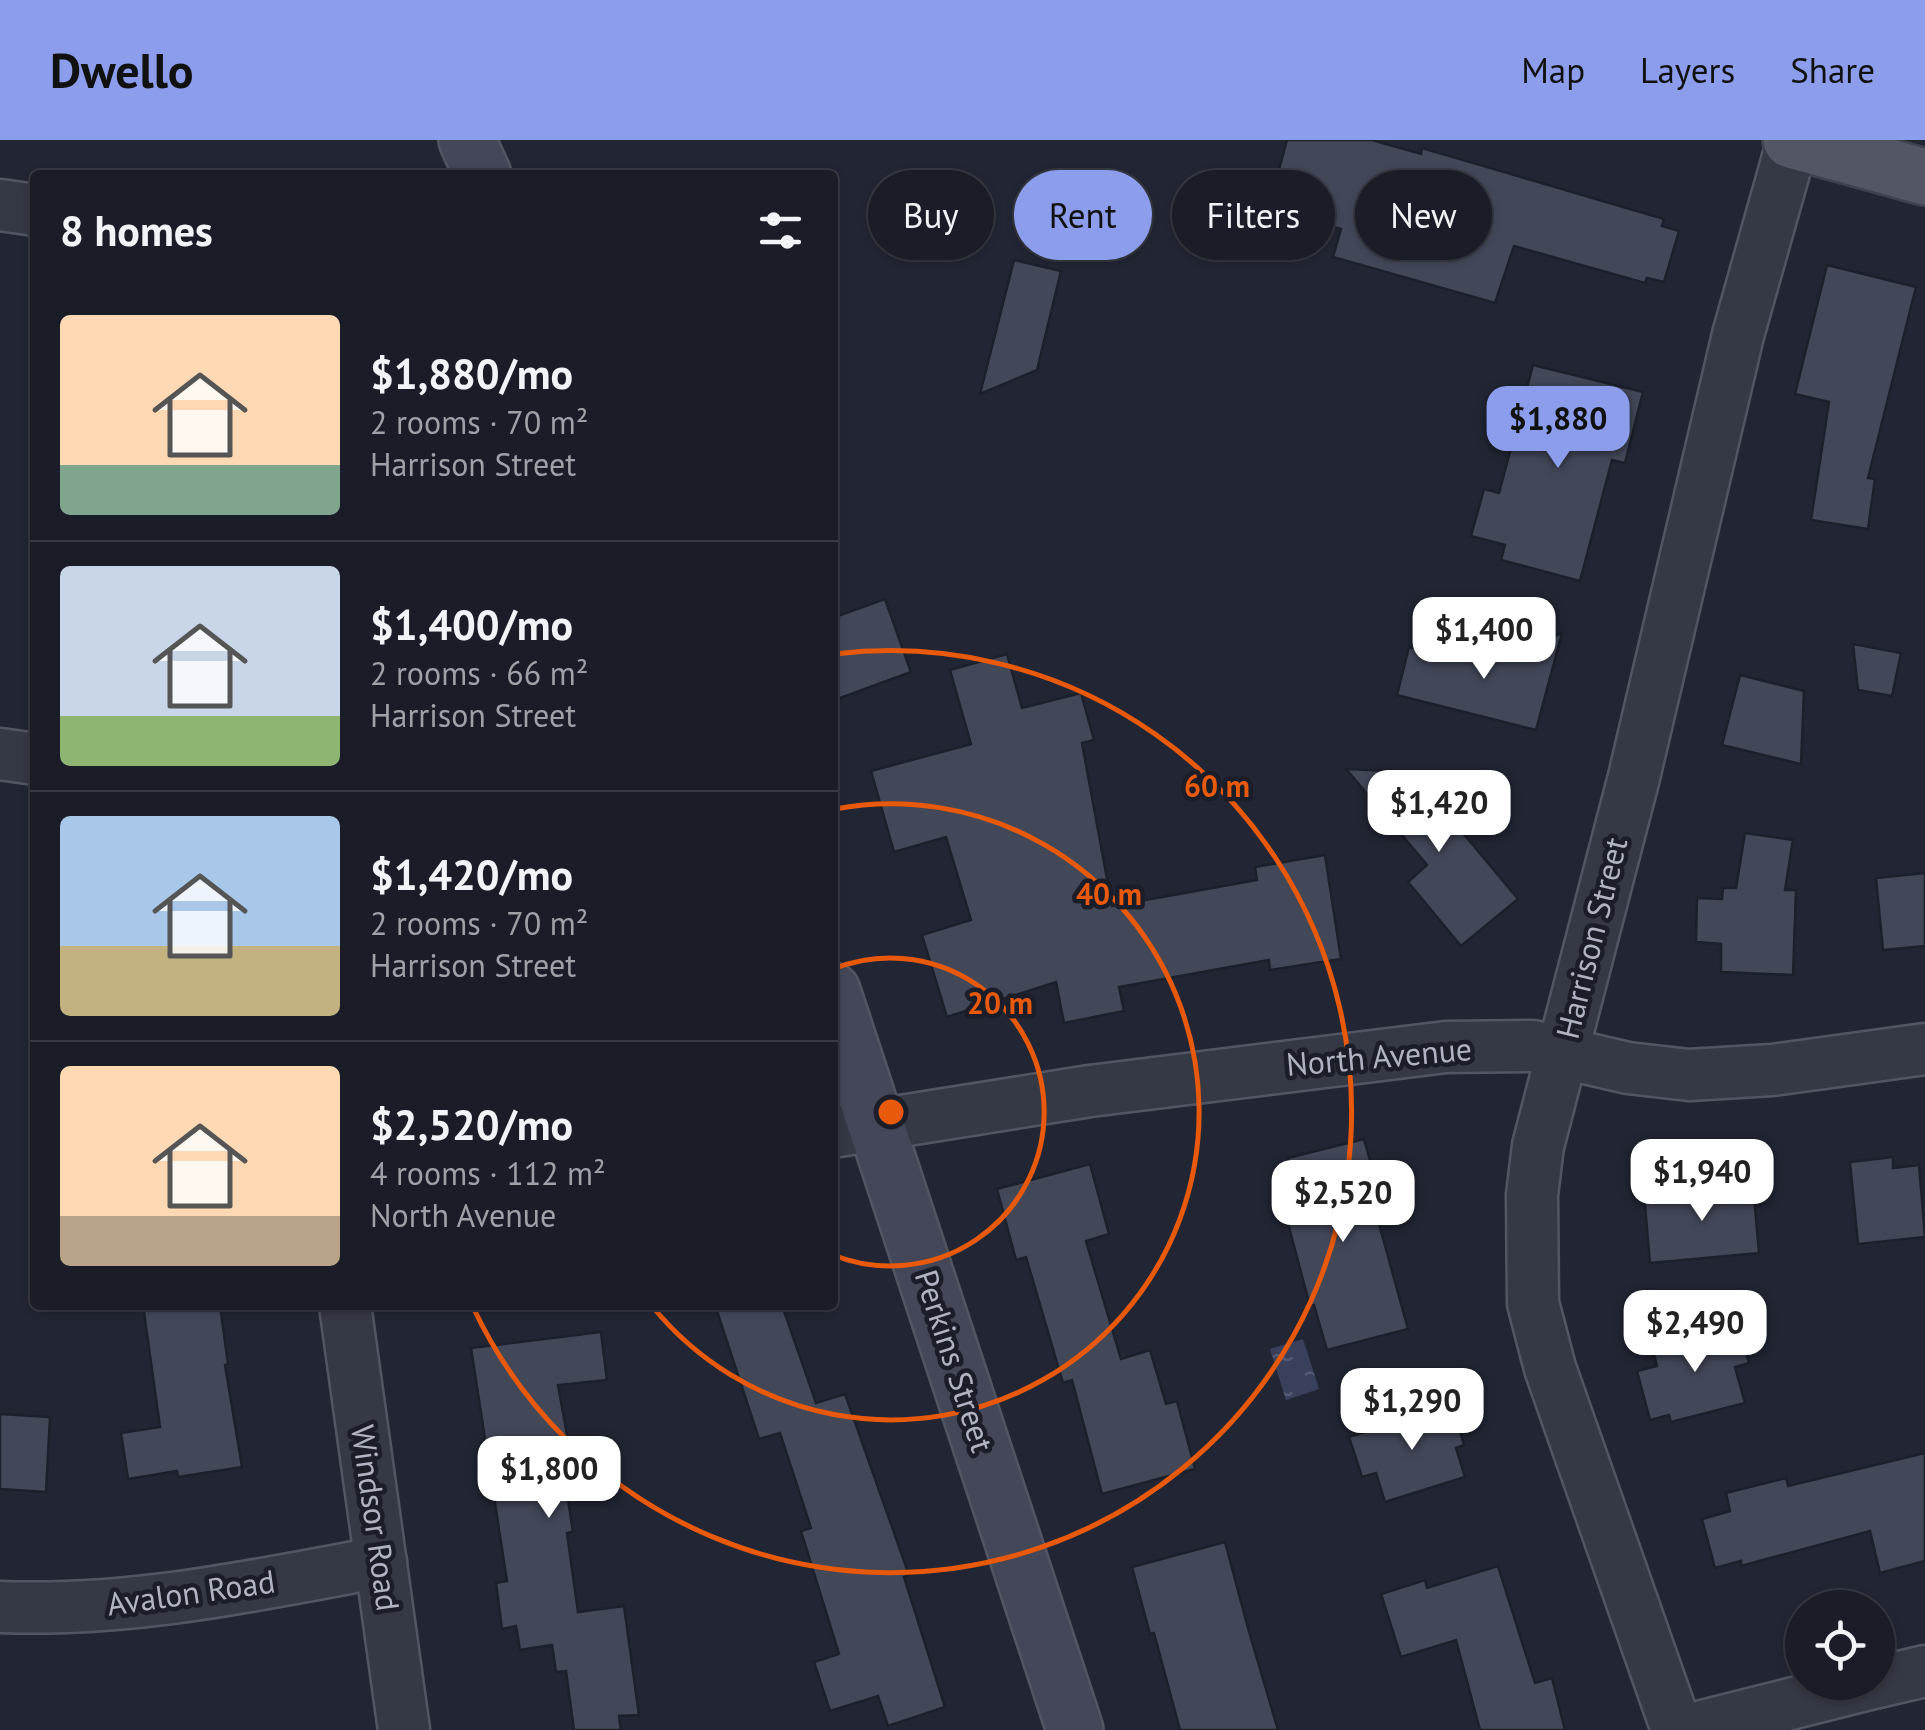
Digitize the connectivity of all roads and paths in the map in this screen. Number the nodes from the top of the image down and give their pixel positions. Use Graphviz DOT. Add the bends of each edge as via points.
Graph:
graph roads {
  1 [pos="467,140"];
  2 [pos="1792,140"];
  3 [pos="482,170"];
  4 [pos="1925,176"];
  5 [pos="0,205"];
  6 [pos="30,209"];
  7 [pos="0,754"];
  8 [pos="30,757"];
  9 [pos="838,1028"];
  10 [pos="1925,1049"];
  11 [pos="1563,1051"];
  12 [pos="854,1128"];
  13 [pos="346,1310"];
  14 [pos="381,1562"];
  15 [pos="0,1607"];
  16 [pos="1925,1671"];
  17 [pos="1895,1678"];
  18 [pos="1805,1700"];
  19 [pos="404,1730"];
  20 [pos="1075,1730"];
  21 [pos="1677,1730"];
  22 [pos="1686,1730"];
  1 -- 3 [label="street"];
  2 -- 4 [label="main road"];
  2 -- 11 [label="street, Harrison Street"];
  5 -- 6 [label="street"];
  7 -- 8 [label="street"];
  9 -- 12 [label="street, Perkins Street"];
  10 -- 11 [label="street, North Avenue" via="1724,1076 1642,1070"];
  11 -- 12 [label="street, North Avenue" via="1446,1047 1361,1056"];
  11 -- 21 [label="street, Harrison Street" via="1532,1195 1534,1303 1550,1368"];
  12 -- 20 [label="street, Perkins Street"];
  13 -- 14 [label="street, Windsor Road"];
  14 -- 15 [label="street, Avalon Road" via="122,1605"];
  14 -- 19 [label="street, Windsor Road"];
  16 -- 17 [label="street"];
  18 -- 22 [label="street"];
}
